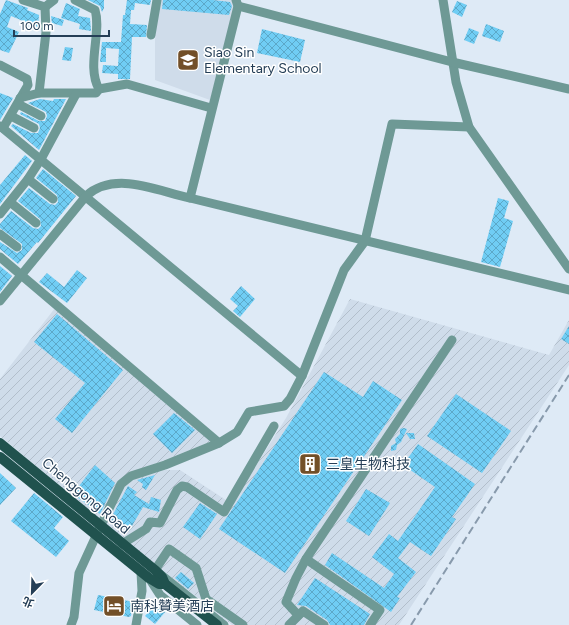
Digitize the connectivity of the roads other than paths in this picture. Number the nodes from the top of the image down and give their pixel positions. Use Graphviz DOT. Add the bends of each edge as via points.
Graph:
graph roads {
  1 [pos="23,0"];
  2 [pos="54,0"];
  3 [pos="77,0"];
  4 [pos="157,0"];
  5 [pos="443,0"];
  6 [pos="237,3"];
  7 [pos="45,8"];
  8 [pos="151,35"];
  9 [pos="452,62"];
  10 [pos="0,64"];
  11 [pos="99,89"];
  12 [pos="569,89"];
  13 [pos="39,93"];
  14 [pos="76,94"];
  15 [pos="19,101"];
  16 [pos="211,108"];
  17 [pos="11,116"];
  18 [pos="41,116"];
  19 [pos="1,127"];
  20 [pos="469,127"];
  21 [pos="34,128"];
  22 [pos="41,159"];
  23 [pos="28,179"];
  24 [pos="86,196"];
  25 [pos="190,198"];
  26 [pos="53,199"];
  27 [pos="10,202"];
  28 [pos="0,214"];
  29 [pos="36,223"];
  30 [pos="0,234"];
  31 [pos="365,241"];
  32 [pos="17,247"];
  33 [pos="0,257"];
  34 [pos="569,269"];
  35 [pos="21,275"];
  36 [pos="569,290"];
  37 [pos="0,301"];
  38 [pos="452,340"];
  39 [pos="302,376"];
  40 [pos="274,426"];
  41 [pos="219,442"];
  42 [pos="0,443"];
  43 [pos="0,457"];
  44 [pos="101,524"];
  45 [pos="96,534"];
  46 [pos="122,544"];
  47 [pos="306,559"];
  48 [pos="148,573"];
  49 [pos="298,615"];
  50 [pos="71,625"];
  51 [pos="136,625"];
  52 [pos="197,625"];
  53 [pos="217,625"];
  54 [pos="224,625"];
  55 [pos="243,625"];
  56 [pos="290,625"];
  57 [pos="324,625"];
  58 [pos="370,625"];
  1 -- 7 [label="street"];
  2 -- 7 [label="street"];
  3 -- 11 [label="street" via="95,10 98,19 94,63 95,82"];
  4 -- 8 [label="street"];
  5 -- 9 [label="street"];
  6 -- 9 [label="street"];
  6 -- 16 [label="street"];
  7 -- 13 [label="street" via="46,32"];
  9 -- 12 [label="street"];
  9 -- 20 [label="street"];
  10 -- 15 [label="street" via="27,79 28,85"];
  11 -- 14 [label="street" via="96,92"];
  11 -- 16 [label="street" via="127,84"];
  13 -- 14 [label="street"];
  13 -- 15 [label="street"];
  14 -- 22 [label="street"];
  15 -- 17 [label="street"];
  15 -- 18 [label="street"];
  16 -- 25 [label="street"];
  17 -- 19 [label="street"];
  17 -- 21 [label="street"];
  19 -- 22 [label="street"];
  20 -- 31 [label="street" via="392,124"];
  20 -- 34 [label="street"];
  22 -- 23 [label="street"];
  22 -- 24 [label="street"];
  23 -- 26 [label="street"];
  23 -- 27 [label="street"];
  24 -- 25 [label="street" via="106,184 122,183"];
  24 -- 35 [label="street"];
  24 -- 39 [label="street"];
  25 -- 31 [label="street"];
  27 -- 28 [label="street"];
  27 -- 29 [label="street"];
  30 -- 32 [label="street"];
  31 -- 36 [label="street"];
  31 -- 39 [label="street" via="344,270"];
  33 -- 35 [label="street"];
  35 -- 37 [label="street"];
  35 -- 41 [label="street"];
  38 -- 47 [label="street"];
  39 -- 41 [label="street" via="284,406 249,412 237,432"];
  40 -- 46 [label="street" via="224,512 182,486 177,490 160,523 150,522 146,529"];
  41 -- 44 [label="street" via="132,476 121,484"];
  42 -- 44 [label="main road, Chenggong Road"];
  43 -- 45 [label="main road, Chenggong Road"];
  44 -- 45 [label="street"];
  44 -- 46 [label="main road, Chenggong Road"];
  45 -- 48 [label="main road, Chenggong Road"];
  45 -- 50 [label="street" via="80,573"];
  46 -- 48 [label="main road, Chenggong Road"];
  47 -- 49 [label="street" via="286,602"];
  47 -- 58 [label="street" via="380,610"];
  48 -- 51 [label="street"];
  48 -- 52 [label="street, Chenggong Road" via="160,595"];
  48 -- 53 [label="main road, Chenggong Road" via="162,577 166,584"];
  48 -- 54 [label="street, Chenggong Road"];
  48 -- 55 [label="street" via="169,549 196,568 206,599"];
  49 -- 56 [label="street"];
  49 -- 57 [label="street" via="303,612"];
}
